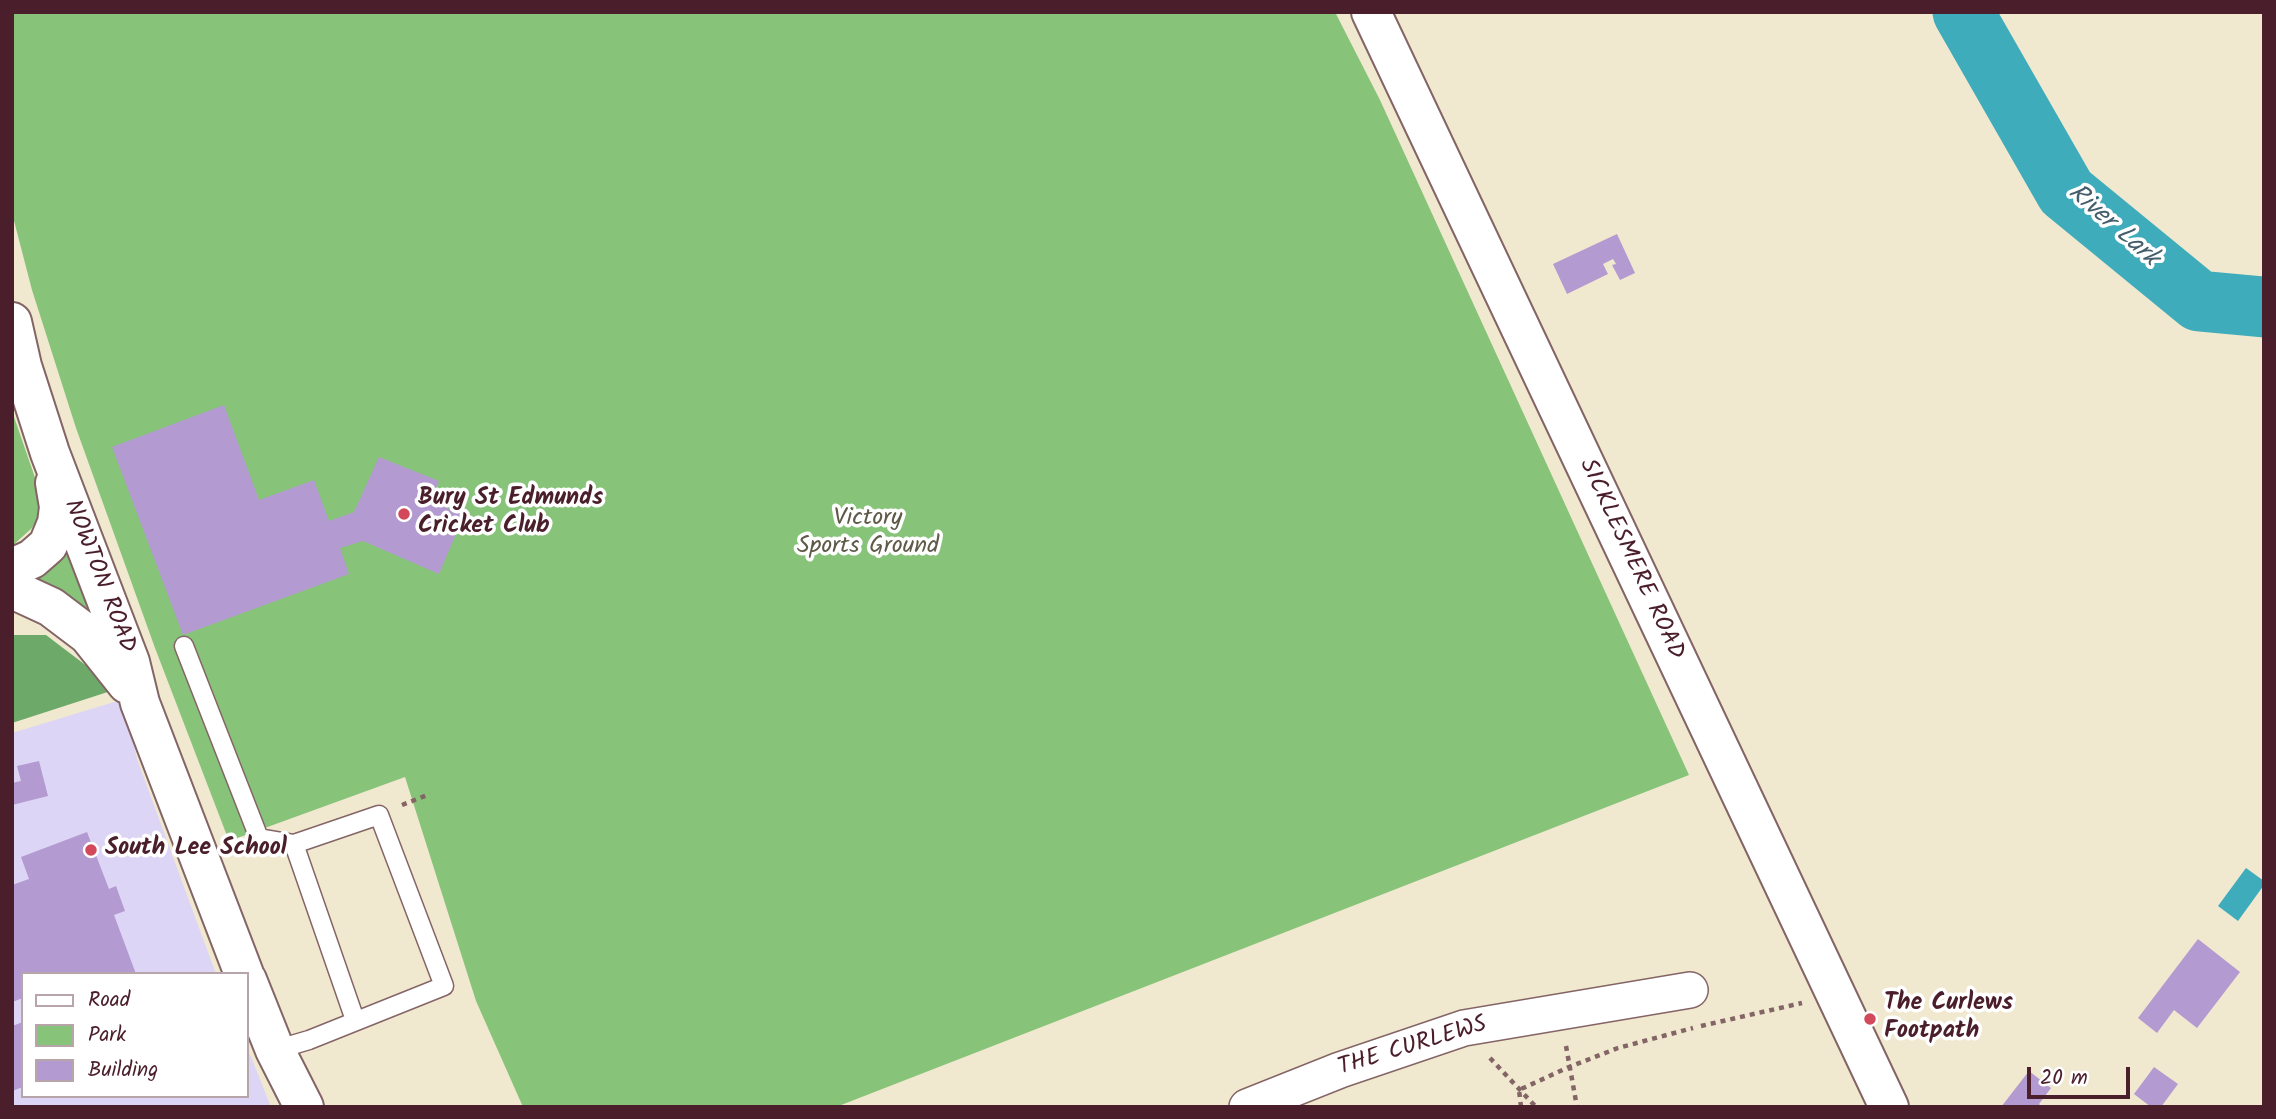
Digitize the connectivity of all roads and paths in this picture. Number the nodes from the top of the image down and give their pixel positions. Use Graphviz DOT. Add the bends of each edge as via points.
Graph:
graph roads {
  1 [pos="1371,12"];
  2 [pos="12,322"];
  3 [pos="17,360"];
  4 [pos="50,453"];
  5 [pos="12,568"];
  6 [pos="12,589"];
  7 [pos="184,646"];
  8 [pos="141,703"];
  9 [pos="294,844"];
  10 [pos="243,972"];
  11 [pos="248,982"];
  12 [pos="1673,982"];
  13 [pos="1837,995"];
  14 [pos="1561,1011"];
  15 [pos="355,1020"];
  16 [pos="1464,1028"];
  17 [pos="275,1051"];
  18 [pos="1569,1067"];
  19 [pos="1519,1090"];
  20 [pos="304,1107"];
  21 [pos="1247,1107"];
  22 [pos="1521,1107"];
  23 [pos="1536,1107"];
  24 [pos="1577,1107"];
  25 [pos="1889,1107"];
  1 -- 13 [label="main road, SICKLESMERE ROAD"];
  2 -- 3 [label="main road, NOWTON ROAD"];
  3 -- 4 [label="main road, NOWTON ROAD"];
  4 -- 5 [label="main road, NOWTON ROAD" via="60,507 57,523 48,545"];
  4 -- 8 [label="main road, NOWTON ROAD" via="130,662"];
  6 -- 8 [label="main road, NOWTON ROAD" via="51,607 88,635"];
  7 -- 9 [label="lane" via="259,838"];
  8 -- 10 [label="main road, NOWTON ROAD"];
  9 -- 15 [label="lane"];
  9 -- 15 [label="lane" via="379,816 444,986"];
  11 -- 17 [label="main road"];
  12 -- 14 [label="street, THE CURLEWS"];
  13 -- 18 [label="path" via="1618,1048"];
  13 -- 25 [label="main road, SICKLESMERE ROAD"];
  14 -- 16 [label="street, THE CURLEWS"];
  14 -- 18 [label="path"];
  15 -- 17 [label="lane"];
  16 -- 19 [label="path"];
  16 -- 21 [label="street, THE CURLEWS"];
  17 -- 20 [label="main road"];
  18 -- 19 [label="path"];
  18 -- 24 [label="path"];
  19 -- 22 [label="path"];
  19 -- 23 [label="path"];
}
